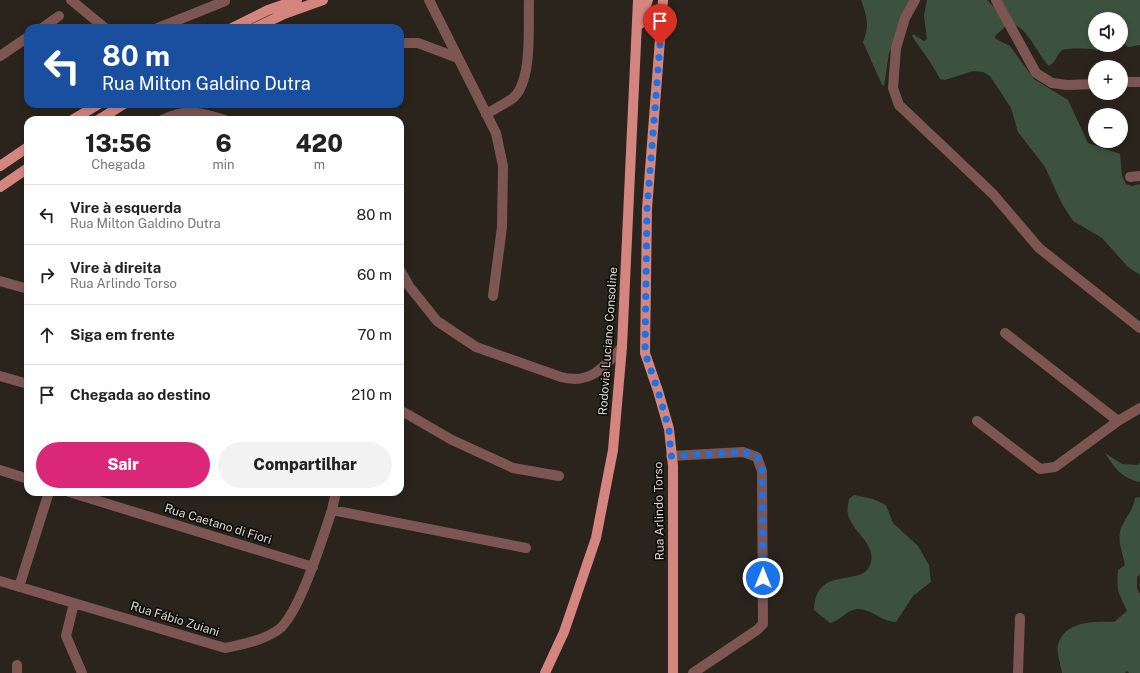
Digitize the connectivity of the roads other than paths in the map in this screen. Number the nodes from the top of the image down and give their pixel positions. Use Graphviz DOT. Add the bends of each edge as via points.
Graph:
graph roads {
  1 [pos="71,0"];
  2 [pos="297,0"];
  3 [pos="323,0"];
  4 [pos="428,0"];
  5 [pos="529,0"];
  6 [pos="631,0"];
  7 [pos="638,0"];
  8 [pos="648,0"];
  9 [pos="663,0"];
  10 [pos="915,0"];
  11 [pos="996,0"];
  12 [pos="225,1"];
  13 [pos="59,16"];
  14 [pos="48,24"];
  15 [pos="100,24"];
  16 [pos="168,24"];
  17 [pos="240,24"];
  18 [pos="263,24"];
  19 [pos="635,39"];
  20 [pos="24,40"];
  21 [pos="404,43"];
  22 [pos="0,56"];
  23 [pos="458,58"];
  24 [pos="1128,82"];
  25 [pos="1140,82"];
  26 [pos="1088,84"];
  27 [pos="92,108"];
  28 [pos="118,108"];
  29 [pos="486,114"];
  30 [pos="79,116"];
  31 [pos="104,116"];
  32 [pos="170,116"];
  33 [pos="212,116"];
  34 [pos="24,150"];
  35 [pos="0,166"];
  36 [pos="24,171"];
  37 [pos="0,187"];
  38 [pos="404,277"];
  39 [pos="0,281"];
  40 [pos="24,287"];
  41 [pos="494,296"];
  42 [pos="1140,328"];
  43 [pos="1005,333"];
  44 [pos="622,347"];
  45 [pos="0,376"];
  46 [pos="24,383"];
  47 [pos="1140,408"];
  48 [pos="404,412"];
  49 [pos="977,421"];
  50 [pos="1118,421"];
  51 [pos="671,456"];
  52 [pos="0,470"];
  53 [pos="559,476"];
  54 [pos="24,478"];
  55 [pos="49,496"];
  56 [pos="82,496"];
  57 [pos="335,496"];
  58 [pos="332,510"];
  59 [pos="526,548"];
  60 [pos="313,567"];
  61 [pos="0,581"];
  62 [pos="19,587"];
  63 [pos="74,603"];
  64 [pos="1020,618"];
  65 [pos="82,673"];
  66 [pos="545,673"];
  67 [pos="673,673"];
  68 [pos="693,673"];
  69 [pos="1018,673"];
  1 -- 15 [label="street"];
  2 -- 17 [label="main road" via="268,10"];
  3 -- 18 [label="main road"];
  4 -- 23 [label="street"];
  5 -- 29 [label="street" via="526,69 522,86 514,98"];
  6 -- 19 [label="main road"];
  7 -- 19 [label="main road, Rodovia Luciano Consoline"];
  8 -- 19 [label="main road"];
  9 -- 51 [label="main road, Rua Arlindo Torso" via="647,209 645,353 669,429"];
  10 -- 42 [label="street" via="905,18 896,48 893,88 899,105 993,194 1039,248"];
  11 -- 26 [label="street" via="1036,74 1052,84"];
  12 -- 16 [label="street"];
  13 -- 14 [label="street"];
  19 -- 44 [label="main road, Rodovia Luciano Consoline"];
  20 -- 22 [label="street"];
  21 -- 23 [label="street" via="418,43"];
  23 -- 29 [label="street"];
  24 -- 25 [label="street"];
  27 -- 30 [label="main road"];
  28 -- 31 [label="main road"];
  29 -- 41 [label="street" via="496,133 503,166 502,227"];
  32 -- 33 [label="street" via="187,111"];
  34 -- 35 [label="main road"];
  36 -- 37 [label="main road"];
  38 -- 44 [label="street" via="437,321 476,347 561,377 573,380 598,372"];
  39 -- 40 [label="street"];
  43 -- 50 [label="street"];
  44 -- 66 [label="main road, Rodovia Luciano Consoline" via="614,450 596,538 564,632"];
  45 -- 46 [label="street"];
  47 -- 50 [label="street"];
  48 -- 53 [label="street" via="452,440 513,468"];
  49 -- 50 [label="street" via="1040,469 1055,466"];
  51 -- 67 [label="main road, Rua Arlindo Torso"];
  51 -- 68 [label="street" via="743,452 757,456 762,471 763,624"];
  52 -- 54 [label="street"];
  55 -- 62 [label="street"];
  56 -- 60 [label="street, Rua Caetano di Fiori"];
  57 -- 58 [label="street, Rua Fábio Zuiani"];
  58 -- 59 [label="street"];
  58 -- 60 [label="street, Rua Fábio Zuiani"];
  60 -- 63 [label="street, Rua Fábio Zuiani" via="290,614 279,630 259,640 225,648"];
  61 -- 62 [label="street, Rua Fábio Zuiani"];
  62 -- 63 [label="street, Rua Fábio Zuiani"];
  63 -- 65 [label="street" via="66,636"];
  64 -- 69 [label="street"];
}
